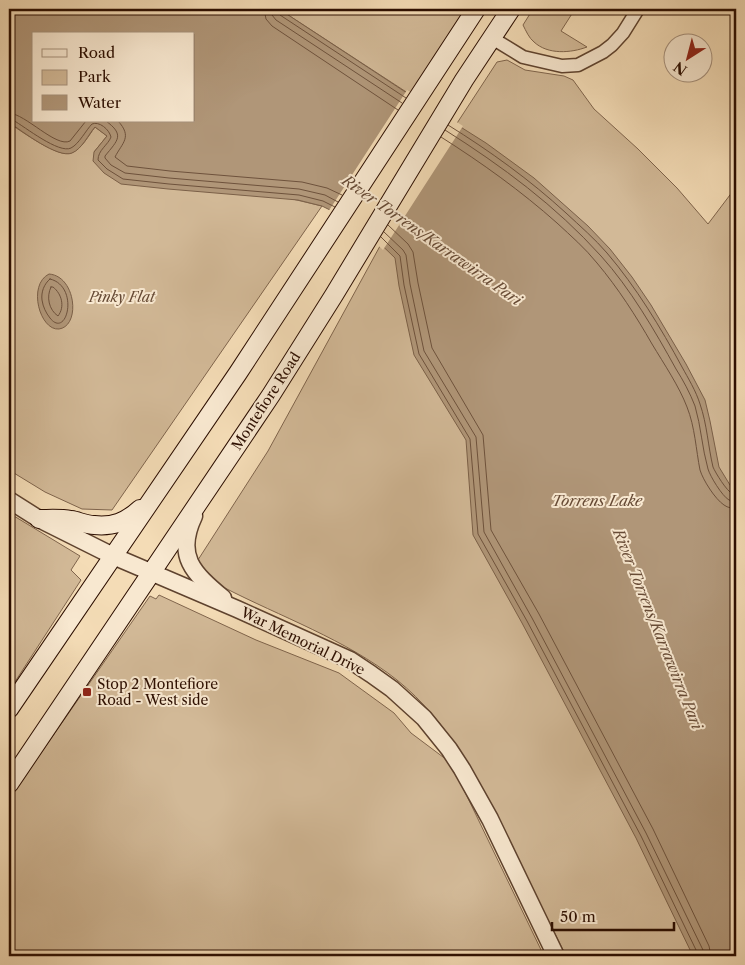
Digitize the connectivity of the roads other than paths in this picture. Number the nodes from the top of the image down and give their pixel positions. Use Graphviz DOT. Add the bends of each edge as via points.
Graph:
graph roads {
  1 [pos="511,9"];
  2 [pos="638,9"];
  3 [pos="476,10"];
  4 [pos="492,38"];
  5 [pos="157,492"];
  6 [pos="9,500"];
  7 [pos="201,500"];
  8 [pos="39,518"];
  9 [pos="113,556"];
  10 [pos="152,573"];
  11 [pos="237,609"];
  12 [pos="9,709"];
  13 [pos="9,784"];
  14 [pos="556,956"];
  1 -- 4 [label="main road, Montefiore Road"];
  2 -- 4 [label="street" via="612,45 578,65 562,66 523,57"];
  3 -- 5 [label="main road"];
  4 -- 7 [label="main road, Montefiore Road" via="272,395"];
  5 -- 8 [label="main road" via="120,523 93,525"];
  5 -- 9 [label="main road"];
  6 -- 8 [label="street, War Memorial Drive"];
  7 -- 10 [label="main road, Montefiore Road"];
  7 -- 11 [label="street" via="187,533 187,556 203,581"];
  8 -- 9 [label="street, War Memorial Drive"];
  9 -- 10 [label="street, War Memorial Drive"];
  9 -- 12 [label="main road"];
  10 -- 11 [label="street, War Memorial Drive"];
  10 -- 13 [label="main road, Montefiore Road"];
  11 -- 14 [label="street, War Memorial Drive" via="350,660 392,689 424,718 449,749 476,794"];
}
